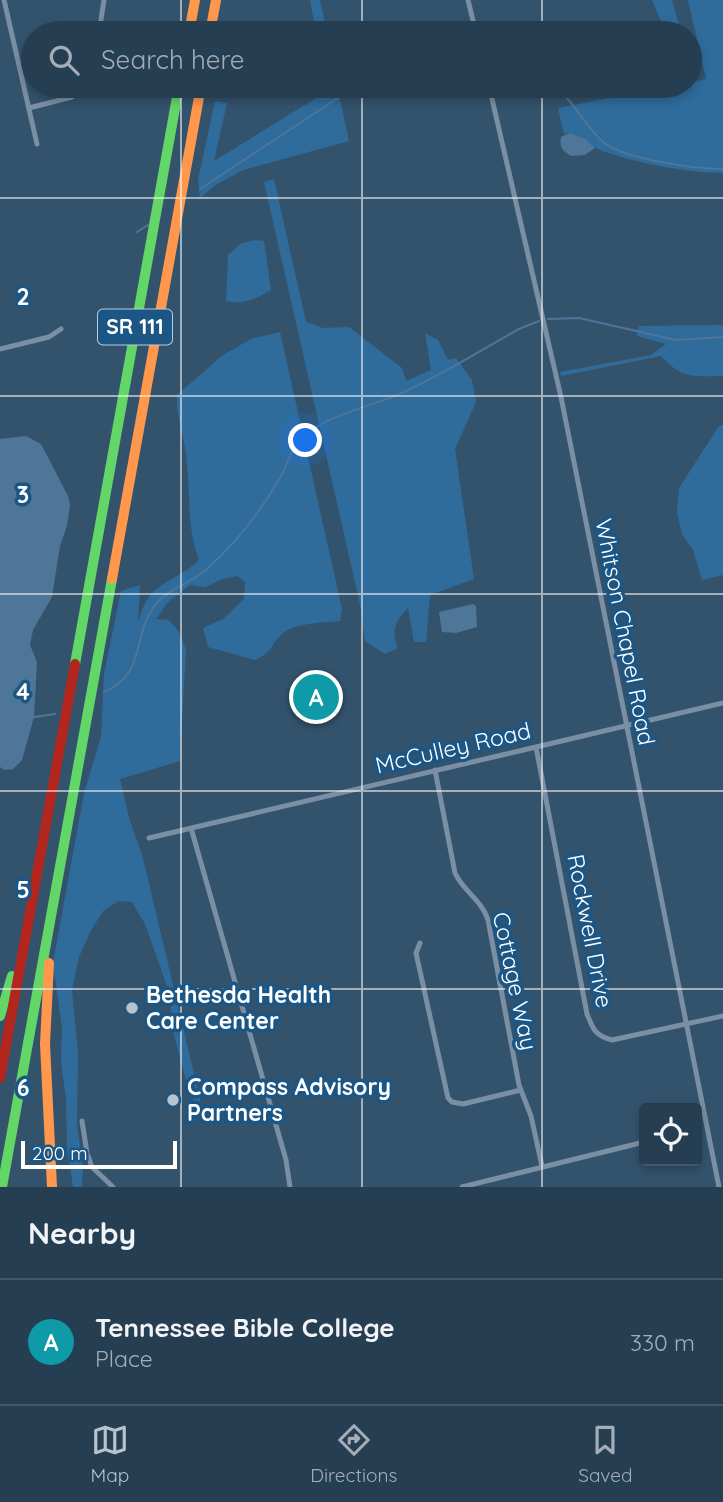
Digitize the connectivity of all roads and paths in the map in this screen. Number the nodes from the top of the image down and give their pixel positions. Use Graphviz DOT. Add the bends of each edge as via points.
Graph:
graph roads {
  1 [pos="4,0"];
  2 [pos="104,0"];
  3 [pos="195,0"];
  4 [pos="216,0"];
  5 [pos="468,0"];
  6 [pos="101,21"];
  7 [pos="191,21"];
  8 [pos="213,21"];
  9 [pos="473,21"];
  10 [pos="21,73"];
  11 [pos="27,98"];
  12 [pos="68,98"];
  13 [pos="177,98"];
  14 [pos="199,98"];
  15 [pos="492,98"];
  16 [pos="29,108"];
  17 [pos="37,144"];
  18 [pos="61,329"];
  19 [pos="0,349"];
  20 [pos="723,703"];
  21 [pos="625,727"];
  22 [pos="536,747"];
  23 [pos="435,770"];
  24 [pos="191,828"];
  25 [pos="149,838"];
  26 [pos="55,893"];
  27 [pos="30,912"];
  28 [pos="420,943"];
  29 [pos="0,1016"];
  30 [pos="723,1016"];
  31 [pos="685,1025"];
  32 [pos="0,1078"];
  33 [pos="521,1090"];
  34 [pos="82,1121"];
  35 [pos="707,1128"];
  36 [pos="702,1129"];
  37 [pos="639,1143"];
  38 [pos="542,1166"];
  39 [pos="484,1185"];
  40 [pos="2,1187"];
  41 [pos="52,1187"];
  42 [pos="113,1187"];
  43 [pos="290,1187"];
  44 [pos="462,1187"];
  45 [pos="719,1187"];
  1 -- 10 [label="street"];
  2 -- 6 [label="street"];
  3 -- 7 [label="highway"];
  4 -- 8 [label="highway"];
  5 -- 9 [label="street"];
  11 -- 16 [label="street"];
  12 -- 16 [label="street"];
  13 -- 27 [label="highway, SR 111"];
  14 -- 26 [label="highway, SR 111"];
  15 -- 21 [label="street, Whitson Chapel Road" via="561,398"];
  16 -- 17 [label="street"];
  18 -- 19 [label="street" via="50,337"];
  20 -- 21 [label="street, McCulley Road"];
  21 -- 22 [label="street, McCulley Road"];
  21 -- 31 [label="street, Whitson Chapel Road"];
  22 -- 23 [label="street, McCulley Road"];
  22 -- 31 [label="street, Rockwell Drive" via="593,1028 601,1038 612,1040"];
  23 -- 24 [label="street, McCulley Road"];
  23 -- 33 [label="street, Cottage Way" via="455,873 488,920"];
  24 -- 25 [label="street, McCulley Road"];
  24 -- 43 [label="street" via="283,1148"];
  26 -- 40 [label="highway, SR 111"];
  26 -- 41 [label="highway" via="44,1044"];
  27 -- 29 [label="highway"];
  27 -- 32 [label="highway, SR 111"];
  28 -- 33 [label="street" via="416,953 449,1098 463,1104"];
  30 -- 31 [label="street, Rockwell Drive"];
  31 -- 35 [label="street, Whitson Chapel Road"];
  33 -- 38 [label="street, Cottage Way"];
  34 -- 42 [label="street" via="92,1167"];
  35 -- 36 [label="street"];
  35 -- 45 [label="street, Whitson Chapel Road"];
  37 -- 38 [label="street"];
  38 -- 39 [label="street"];
  39 -- 44 [label="street"];
}
